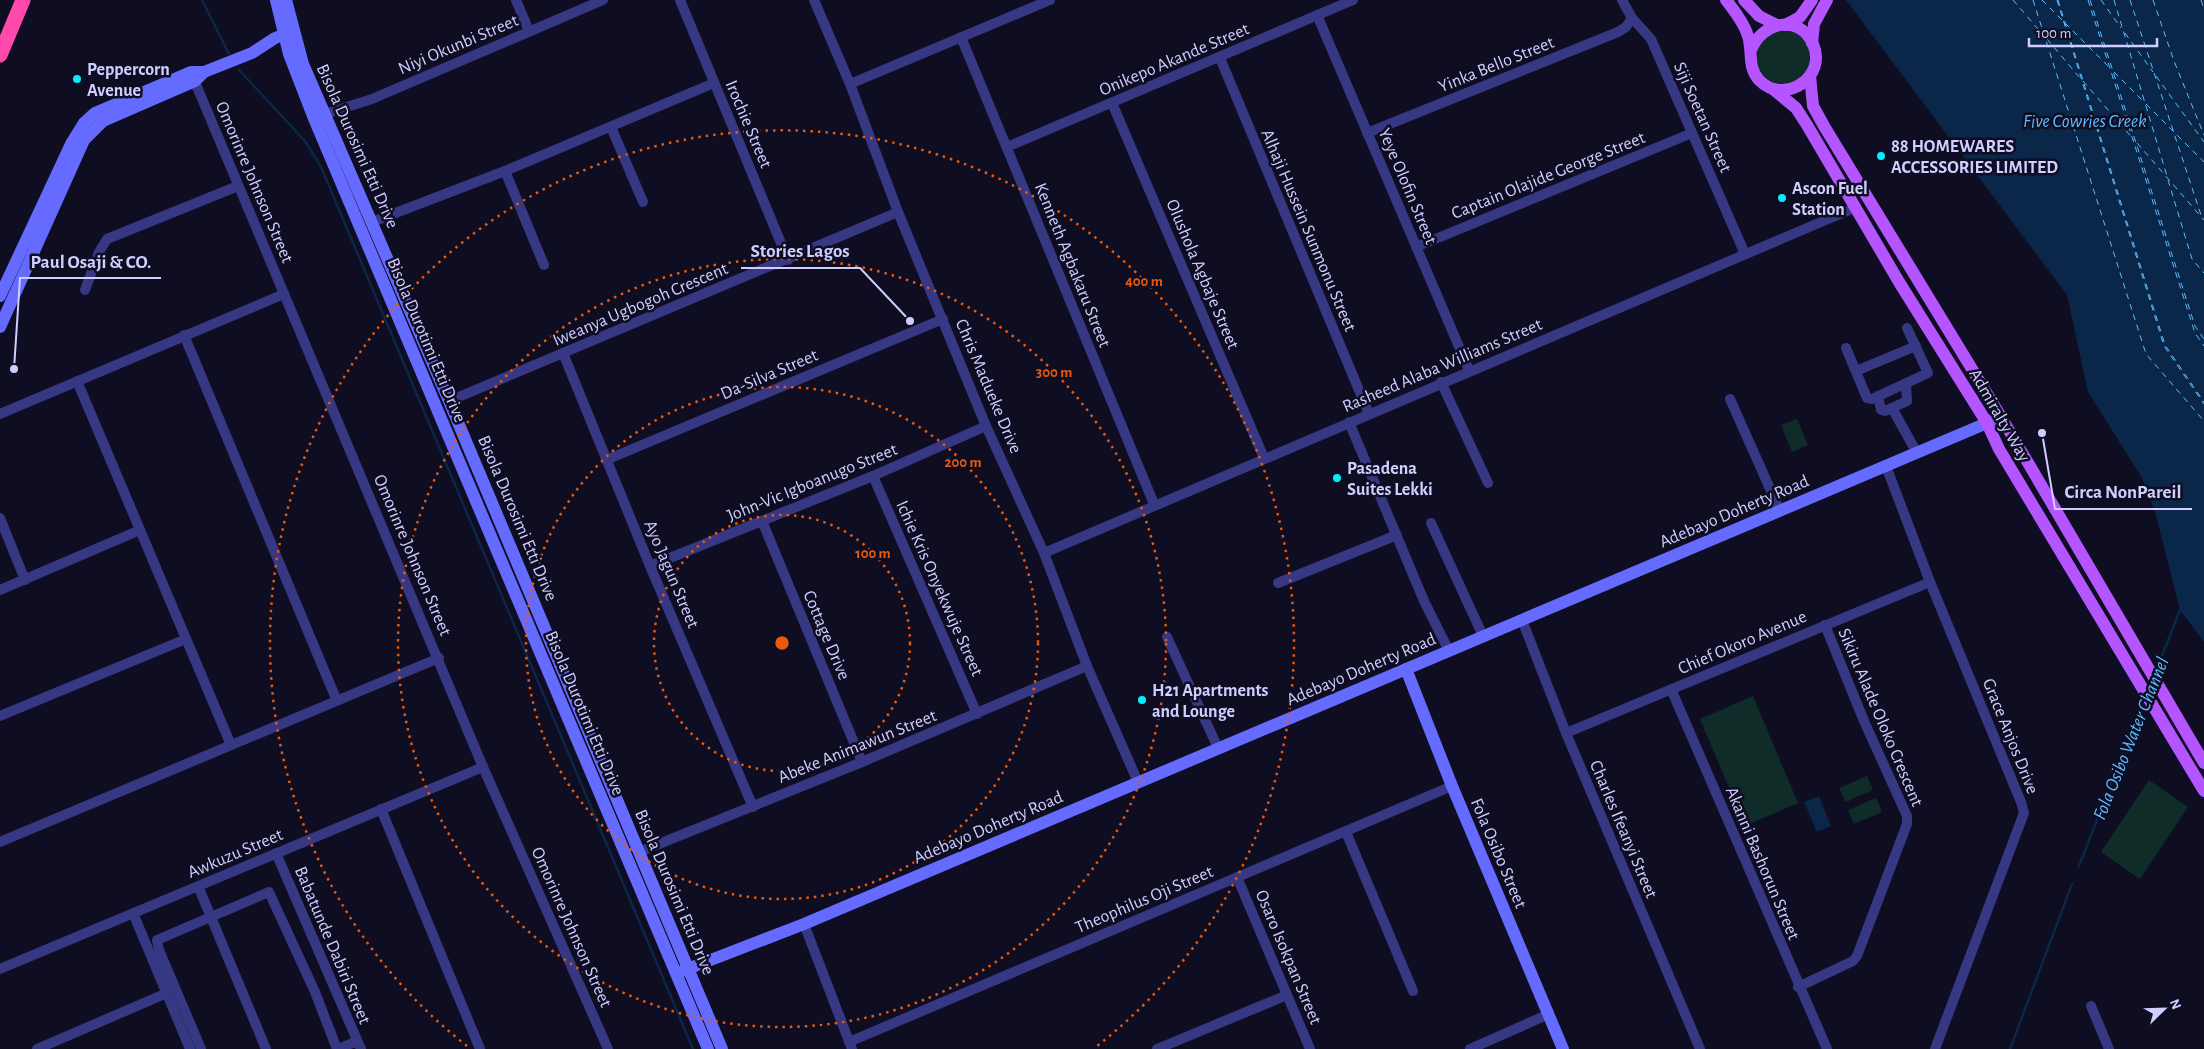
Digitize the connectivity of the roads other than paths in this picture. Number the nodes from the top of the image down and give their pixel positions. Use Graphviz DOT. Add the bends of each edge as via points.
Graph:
graph roads {
  1 [pos="14,0"];
  2 [pos="23,0"];
  3 [pos="276,0"];
  4 [pos="286,0"];
  5 [pos="516,0"];
  6 [pos="603,0"];
  7 [pos="680,0"];
  8 [pos="814,0"];
  9 [pos="1050,0"];
  10 [pos="1353,0"];
  11 [pos="1622,0"];
  12 [pos="1726,0"];
  13 [pos="1744,0"];
  14 [pos="1827,0"];
  15 [pos="1814,6"];
  16 [pos="1317,15"];
  17 [pos="1632,18"];
  18 [pos="1781,25"];
  19 [pos="529,31"];
  20 [pos="288,33"];
  21 [pos="961,37"];
  22 [pos="1812,43"];
  23 [pos="0,44"];
  24 [pos="1751,50"];
  25 [pos="0,55"];
  26 [pos="1220,58"];
  27 [pos="197,75"];
  28 [pos="1810,76"];
  29 [pos="714,83"];
  30 [pos="850,84"];
  31 [pos="1773,89"];
  32 [pos="1112,103"];
  33 [pos="325,114"];
  34 [pos="611,128"];
  35 [pos="1367,133"];
  36 [pos="1692,134"];
  37 [pos="1007,147"];
  38 [pos="505,171"];
  39 [pos="238,186"];
  40 [pos="643,202"];
  41 [pos="1854,208"];
  42 [pos="898,212"];
  43 [pos="372,222"];
  44 [pos="30,246"];
  45 [pos="1416,247"];
  46 [pos="1745,254"];
  47 [pos="788,260"];
  48 [pos="544,265"];
  49 [pos="85,290"];
  50 [pos="284,294"];
  51 [pos="0,296"];
  52 [pos="943,319"];
  53 [pos="0,327"];
  54 [pos="1907,328"];
  55 [pos="184,335"];
  56 [pos="1916,346"];
  57 [pos="1846,348"];
  58 [pos="563,354"];
  59 [pos="1469,370"];
  60 [pos="1856,371"];
  61 [pos="77,381"];
  62 [pos="1441,382"];
  63 [pos="1906,384"];
  64 [pos="1878,396"];
  65 [pos="1730,398"];
  66 [pos="449,401"];
  67 [pos="1892,408"];
  68 [pos="0,414"];
  69 [pos="1369,414"];
  70 [pos="2000,415"];
  71 [pos="1350,422"];
  72 [pos="1987,423"];
  73 [pos="986,426"];
  74 [pos="1916,453"];
  75 [pos="1264,458"];
  76 [pos="606,460"];
  77 [pos="1886,466"];
  78 [pos="874,476"];
  79 [pos="1488,483"];
  80 [pos="1154,504"];
  81 [pos="1780,511"];
  82 [pos="0,518"];
  83 [pos="762,521"];
  84 [pos="1432,523"];
  85 [pos="140,530"];
  86 [pos="1397,535"];
  87 [pos="1044,553"];
  88 [pos="650,566"];
  89 [pos="25,580"];
  90 [pos="1930,582"];
  91 [pos="1278,583"];
  92 [pos="0,590"];
  93 [pos="1522,620"];
  94 [pos="1825,625"];
  95 [pos="1167,636"];
  96 [pos="1484,636"];
  97 [pos="186,639"];
  98 [pos="1450,651"];
  99 [pos="439,658"];
  100 [pos="1087,666"];
  101 [pos="1406,669"];
  102 [pos="1671,690"];
  103 [pos="337,701"];
  104 [pos="977,714"];
  105 [pos="0,716"];
  106 [pos="1566,733"];
  107 [pos="231,746"];
  108 [pos="1218,748"];
  109 [pos="862,762"];
  110 [pos="2204,763"];
  111 [pos="483,767"];
  112 [pos="1138,782"];
  113 [pos="1452,786"];
  114 [pos="2204,791"];
  115 [pos="753,806"];
  116 [pos="381,809"];
  117 [pos="1346,832"];
  118 [pos="0,842"];
  119 [pos="639,852"];
  120 [pos="276,853"];
  121 [pos="1237,877"];
  122 [pos="198,886"];
  123 [pos="133,913"];
  124 [pos="210,916"];
  125 [pos="804,924"];
  126 [pos="0,969"];
  127 [pos="683,971"];
  128 [pos="1798,987"];
  129 [pos="1413,991"];
  130 [pos="167,993"];
  131 [pos="1287,995"];
  132 [pos="2091,1006"];
  133 [pos="1549,1014"];
  134 [pos="359,1045"];
  135 [pos="850,1046"];
  136 [pos="37,1049"];
  137 [pos="190,1049"];
  138 [pos="200,1049"];
  139 [pos="266,1049"];
  140 [pos="338,1049"];
  141 [pos="480,1049"];
  142 [pos="608,1049"];
  143 [pos="708,1049"];
  144 [pos="722,1049"];
  145 [pos="1157,1049"];
  146 [pos="1310,1049"];
  147 [pos="1470,1049"];
  148 [pos="1563,1049"];
  149 [pos="1700,1049"];
  150 [pos="1827,1049"];
  151 [pos="1936,1049"];
  152 [pos="2109,1049"];
  1 -- 23 [label="highway"];
  2 -- 25 [label="highway"];
  3 -- 20 [label="street, Bisola Durotimi Etti Drive"];
  4 -- 20 [label="street, Bisola Durosimi Etti Drive"];
  5 -- 19 [label="street"];
  6 -- 19 [label="street, Niyi Okunbi Street"];
  7 -- 29 [label="street, Irochie Street"];
  8 -- 30 [label="street, Chris Madueke Drive"];
  9 -- 21 [label="street"];
  10 -- 16 [label="street, Onikepo Akande Street"];
  11 -- 17 [label="street, Siji Soetan Street"];
  12 -- 24 [label="main road" via="1747,32"];
  13 -- 18 [label="main road" via="1759,16"];
  14 -- 15 [label="main road"];
  15 -- 18 [label="main road" via="1800,17"];
  15 -- 22 [label="main road"];
  16 -- 26 [label="street, Onikepo Akande Street"];
  16 -- 35 [label="street, Yeye Olofin Street"];
  17 -- 35 [label="street, Yinka Bello Street" via="1618,32"];
  17 -- 36 [label="street, Siji Soetan Street" via="1651,39"];
  18 -- 22 [label="main road" via="1801,30"];
  18 -- 24 [label="main road" via="1760,34"];
  19 -- 33 [label="street, Niyi Okunbi Street" via="372,98"];
  20 -- 27 [label="street"];
  20 -- 33 [label="street, Bisola Durosimi Etti Drive"];
  20 -- 127 [label="street, Bisola Durotimi Etti Drive" via="315,121"];
  21 -- 30 [label="street"];
  21 -- 37 [label="street, Kenneth Agbakaru Street"];
  22 -- 28 [label="main road" via="1816,60"];
  24 -- 31 [label="main road" via="1752,69 1764,84"];
  26 -- 32 [label="street, Onikepo Akande Street"];
  26 -- 69 [label="street, Alhaji Hussein Sunmonu Street"];
  27 -- 39 [label="street, Omorinre Johnson Street"];
  27 -- 44 [label="street" via="103,121 93,130 75,156"];
  28 -- 31 [label="main road" via="1794,89"];
  28 -- 70 [label="main road, Admiralty Way" via="1813,106 1824,126"];
  29 -- 34 [label="street"];
  29 -- 47 [label="street, Irochie Street"];
  30 -- 42 [label="street, Chris Madueke Drive"];
  31 -- 41 [label="main road, Admiralty Way" via="1800,114"];
  32 -- 37 [label="street, Onikepo Akande Street"];
  32 -- 75 [label="street, Olushola Agbaje Street"];
  33 -- 43 [label="street, Bisola Durosimi Etti Drive"];
  34 -- 38 [label="street"];
  34 -- 40 [label="street"];
  35 -- 45 [label="street, Yeye Olofin Street"];
  36 -- 45 [label="street, Captain Olajide George Street"];
  36 -- 46 [label="street, Siji Soetan Street"];
  37 -- 80 [label="street, Kenneth Agbakaru Street"];
  38 -- 43 [label="street"];
  38 -- 48 [label="street"];
  39 -- 49 [label="street" via="107,239 98,252"];
  39 -- 50 [label="street, Omorinre Johnson Street"];
  41 -- 46 [label="street, Rasheed Alaba Williams Street"];
  41 -- 72 [label="main road, Admiralty Way"];
  42 -- 47 [label="street, Iweanya Ugbogoh Crescent"];
  42 -- 52 [label="street, Chris Madueke Drive"];
  43 -- 66 [label="street, Bisola Durosimi Etti Drive"];
  44 -- 51 [label="street"];
  44 -- 53 [label="street"];
  45 -- 59 [label="street, Yeye Olofin Street"];
  46 -- 59 [label="street, Rasheed Alaba Williams Street"];
  47 -- 58 [label="street, Iweanya Ugbogoh Crescent"];
  50 -- 55 [label="street"];
  50 -- 99 [label="street, Omorinre Johnson Street"];
  52 -- 73 [label="street, Chris Madueke Drive"];
  52 -- 76 [label="street, Da-Silva Street"];
  54 -- 56 [label="street"];
  55 -- 61 [label="street"];
  55 -- 103 [label="street"];
  56 -- 60 [label="street"];
  56 -- 63 [label="street" via="1928,373"];
  57 -- 60 [label="street"];
  58 -- 66 [label="street, Iweanya Ugbogoh Crescent"];
  58 -- 76 [label="street, Ayo Jagun Street"];
  59 -- 62 [label="street, Rasheed Alaba Williams Street"];
  60 -- 64 [label="street" via="1867,398"];
  61 -- 68 [label="street"];
  61 -- 85 [label="street"];
  62 -- 69 [label="street, Rasheed Alaba Williams Street"];
  62 -- 79 [label="street"];
  63 -- 64 [label="street"];
  63 -- 67 [label="street" via="1907,400"];
  64 -- 67 [label="street" via="1882,411"];
  65 -- 81 [label="street"];
  66 -- 119 [label="street, Bisola Durosimi Etti Drive"];
  67 -- 74 [label="street"];
  69 -- 71 [label="street, Rasheed Alaba Williams Street"];
  70 -- 72 [label="street, Adebayo Doherty Road"];
  70 -- 110 [label="main road, Admiralty Way"];
  71 -- 75 [label="street, Rasheed Alaba Williams Street"];
  71 -- 86 [label="street"];
  72 -- 74 [label="street, Adebayo Doherty Road"];
  72 -- 114 [label="main road, Admiralty Way" via="1998,450"];
  73 -- 78 [label="street, John-Vic Igboanugo Street"];
  73 -- 87 [label="street, Chris Madueke Drive"];
  74 -- 77 [label="street, Adebayo Doherty Road"];
  75 -- 80 [label="street, Rasheed Alaba Williams Street"];
  76 -- 88 [label="street, Ayo Jagun Street"];
  77 -- 81 [label="street, Adebayo Doherty Road"];
  77 -- 90 [label="street, Grace Anjos Drive"];
  78 -- 83 [label="street, John-Vic Igboanugo Street"];
  78 -- 104 [label="street, Ichie Kris Onyekwuje Street"];
  80 -- 87 [label="street, Rasheed Alaba Williams Street"];
  81 -- 93 [label="street, Adebayo Doherty Road"];
  82 -- 89 [label="street"];
  83 -- 88 [label="street, John-Vic Igboanugo Street"];
  83 -- 109 [label="street, Cottage Drive"];
  84 -- 96 [label="street"];
  85 -- 89 [label="street"];
  85 -- 97 [label="street"];
  86 -- 91 [label="street"];
  86 -- 98 [label="street" via="1424,601"];
  87 -- 100 [label="street, Chris Madueke Drive"];
  88 -- 115 [label="street, Ayo Jagun Street"];
  89 -- 92 [label="street"];
  90 -- 94 [label="street, Chief Okoro Avenue"];
  90 -- 151 [label="street, Grace Anjos Drive" via="2024,813"];
  93 -- 96 [label="street, Adebayo Doherty Road"];
  93 -- 106 [label="street, Charles Ifeanyi Street"];
  94 -- 102 [label="street, Chief Okoro Avenue"];
  94 -- 128 [label="street, Sikiru Alade Oloko Crescent" via="1907,824 1857,956 1853,961"];
  95 -- 108 [label="street"];
  96 -- 98 [label="street, Adebayo Doherty Road"];
  97 -- 105 [label="street"];
  97 -- 107 [label="street"];
  98 -- 101 [label="street, Adebayo Doherty Road"];
  99 -- 103 [label="street"];
  99 -- 111 [label="street, Omorinre Johnson Street"];
  100 -- 104 [label="street, Abeke Animawun Street"];
  100 -- 112 [label="street, Chris Madueke Drive"];
  101 -- 108 [label="street, Adebayo Doherty Road"];
  101 -- 113 [label="street, Fola Osibo Street"];
  102 -- 106 [label="street, Chief Okoro Avenue"];
  102 -- 128 [label="street, Akanni Bashorun Street"];
  103 -- 107 [label="street"];
  104 -- 109 [label="street, Abeke Animawun Street"];
  106 -- 149 [label="street, Charles Ifeanyi Street"];
  107 -- 118 [label="street"];
  108 -- 112 [label="street, Adebayo Doherty Road"];
  109 -- 115 [label="street, Abeke Animawun Street"];
  111 -- 116 [label="street, Awkuzu Street"];
  111 -- 142 [label="street, Omorinre Johnson Street"];
  112 -- 125 [label="street, Adebayo Doherty Road"];
  113 -- 117 [label="street, Theophilus Oji Street"];
  113 -- 133 [label="street, Fola Osibo Street"];
  115 -- 119 [label="street, Abeke Animawun Street"];
  116 -- 120 [label="street, Awkuzu Street"];
  116 -- 141 [label="street"];
  117 -- 121 [label="street, Theophilus Oji Street"];
  117 -- 129 [label="street"];
  119 -- 127 [label="street, Bisola Durosimi Etti Drive"];
  120 -- 122 [label="street, Awkuzu Street"];
  120 -- 134 [label="street, Babatunde Dabiri Street"];
  121 -- 131 [label="street, Osaro Isokpan Street"];
  121 -- 135 [label="street, Theophilus Oji Street"];
  122 -- 123 [label="street, Awkuzu Street"];
  122 -- 124 [label="street"];
  123 -- 126 [label="street, Awkuzu Street"];
  123 -- 130 [label="street"];
  124 -- 138 [label="street" via="157,940"];
  124 -- 139 [label="street"];
  124 -- 140 [label="street" via="271,893"];
  125 -- 127 [label="street, Adebayo Doherty Road"];
  125 -- 135 [label="street"];
  127 -- 143 [label="street, Bisola Durotimi Etti Drive"];
  127 -- 144 [label="street, Bisola Durosimi Etti Drive"];
  128 -- 150 [label="street, Akanni Bashorun Street"];
  130 -- 136 [label="street"];
  130 -- 137 [label="street"];
  131 -- 145 [label="street"];
  131 -- 146 [label="street, Osaro Isokpan Street"];
  132 -- 152 [label="street"];
  133 -- 147 [label="street"];
  133 -- 148 [label="street, Fola Osibo Street"];
  134 -- 140 [label="street"];
}
